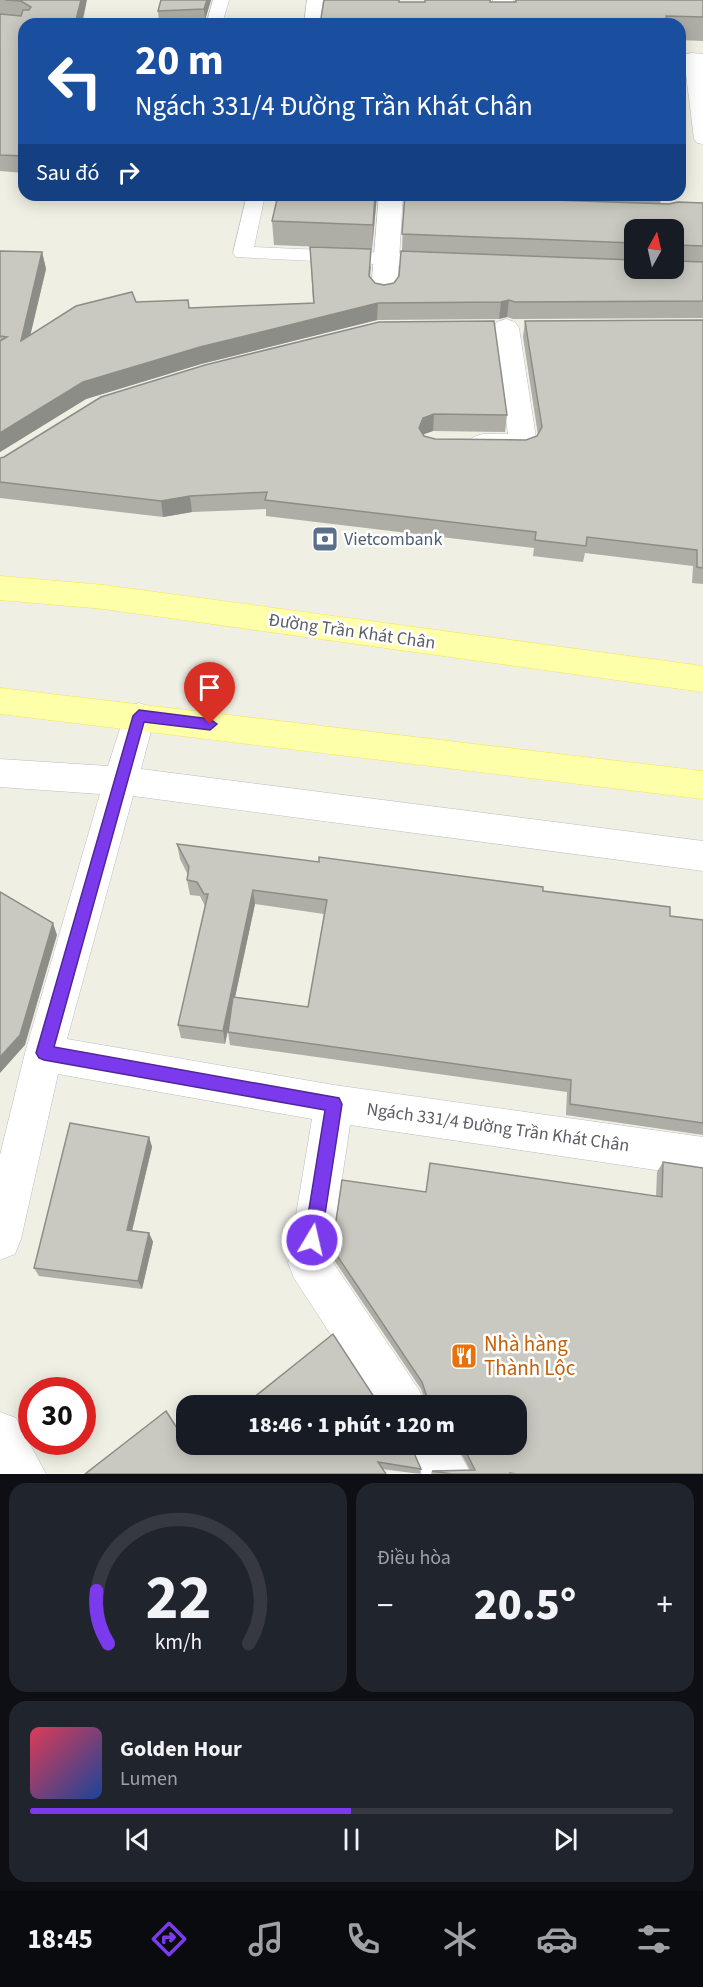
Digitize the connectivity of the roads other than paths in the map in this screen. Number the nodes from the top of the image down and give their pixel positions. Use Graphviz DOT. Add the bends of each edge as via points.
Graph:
graph roads {
  1 [pos="222,0"];
  2 [pos="315,0"];
  3 [pos="503,0"];
  4 [pos="216,18"];
  5 [pos="313,18"];
  6 [pos="502,18"];
  7 [pos="686,47"];
  8 [pos="703,48"];
  9 [pos="703,58"];
  10 [pos="703,139"];
  11 [pos="255,201"];
  12 [pos="399,201"];
  13 [pos="385,259"];
  14 [pos="456,262"];
  15 [pos="384,292"];
  16 [pos="506,328"];
  17 [pos="456,443"];
  18 [pos="0,588"];
  19 [pos="703,679"];
  20 [pos="0,700"];
  21 [pos="139,716"];
  22 [pos="0,774"];
  23 [pos="123,781"];
  24 [pos="703,785"];
  25 [pos="703,856"];
  26 [pos="44,1053"];
  27 [pos="334,1104"];
  28 [pos="703,1157"];
  29 [pos="0,1239"];
  30 [pos="396,1395"];
  31 [pos="0,1434"];
  32 [pos="436,1455"];
  33 [pos="23,1474"];
  34 [pos="448,1474"];
  1 -- 4 [label="lane"];
  2 -- 5 [label="lane"];
  3 -- 6 [label="street"];
  7 -- 8 [label="lane"];
  9 -- 10 [label="lane" via="692,58"];
  11 -- 13 [label="lane" via="243,253"];
  12 -- 13 [label="street"];
  13 -- 14 [label="lane"];
  13 -- 15 [label="street"];
  16 -- 17 [label="street" via="523,444"];
  18 -- 19 [label="main road, Đường Trần Khát Chân" via="116,599"];
  20 -- 21 [label="main road"];
  21 -- 23 [label="street"];
  21 -- 24 [label="main road"];
  22 -- 23 [label="street"];
  23 -- 25 [label="street"];
  23 -- 26 [label="street"];
  26 -- 27 [label="street, Ngách 331/4 Đường Trần Khát Chân"];
  26 -- 29 [label="street"];
  27 -- 28 [label="street, Ngách 331/4 Đường Trần Khát Chân"];
  27 -- 30 [label="street" via="309,1263"];
  31 -- 33 [label="street"];
  32 -- 34 [label="street"];
}
